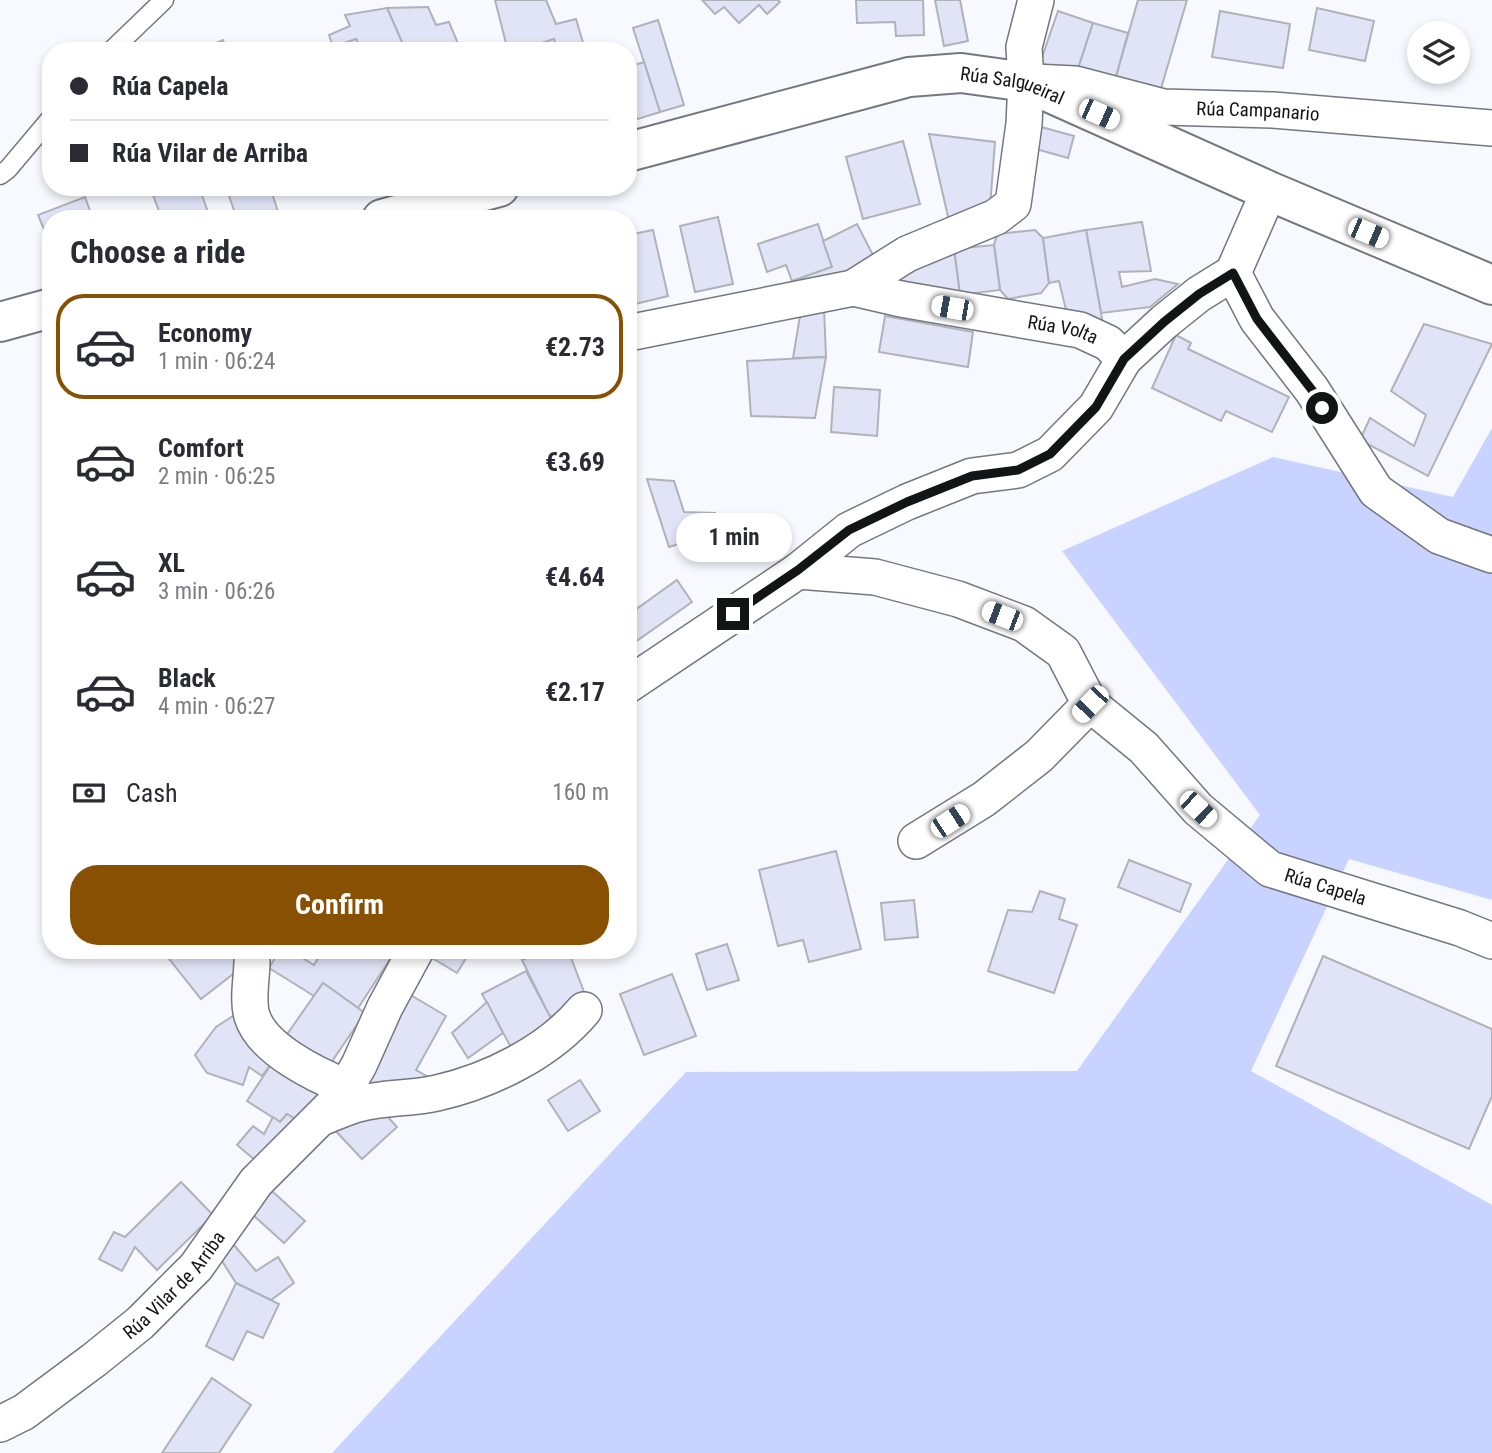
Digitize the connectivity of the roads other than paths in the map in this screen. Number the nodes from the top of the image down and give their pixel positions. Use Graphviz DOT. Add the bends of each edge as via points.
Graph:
graph roads {
  1 [pos="164,0"];
  2 [pos="1036,0"];
  3 [pos="120,42"];
  4 [pos="1026,82"];
  5 [pos="1492,128"];
  6 [pos="42,129"];
  7 [pos="637,150"];
  8 [pos="0,175"];
  9 [pos="1269,191"];
  10 [pos="439,196"];
  11 [pos="404,210"];
  12 [pos="1233,273"];
  13 [pos="1492,285"];
  14 [pos="852,288"];
  15 [pos="637,331"];
  16 [pos="1124,359"];
  17 [pos="1492,555"];
  18 [pos="798,570"];
  19 [pos="637,679"];
  20 [pos="1090,704"];
  21 [pos="916,841"];
  22 [pos="1492,941"];
  23 [pos="411,959"];
  24 [pos="252,961"];
  25 [pos="584,1010"];
  26 [pos="346,1087"];
  27 [pos="323,1117"];
  28 [pos="0,1424"];
  1 -- 3 [label="lane"];
  2 -- 4 [label="street, Rúa Volta" via="1024,47"];
  4 -- 5 [label="street, Rúa Campanario" via="1075,84 1163,107 1273,110"];
  4 -- 7 [label="street, Rúa Salgueiral" via="961,73 909,76"];
  4 -- 9 [label="street, Rúa Salgueiral"];
  4 -- 14 [label="street, Rúa Volta" via="1013,204 996,217 907,254"];
  6 -- 8 [label="lane"];
  9 -- 12 [label="street"];
  9 -- 13 [label="street, Rúa Salgueiral"];
  10 -- 11 [label="street"];
  12 -- 16 [label="street" via="1199,294"];
  12 -- 17 [label="street" via="1257,319 1312,390 1376,491 1439,536"];
  14 -- 15 [label="street, Rúa Volta"];
  14 -- 16 [label="street, Rúa Volta" via="1080,330 1108,344"];
  16 -- 18 [label="street" via="1096,407 1050,454 1018,470 972,476 907,502 849,530"];
  18 -- 19 [label="street"];
  18 -- 20 [label="street" via="875,578 958,599 1024,624 1063,652"];
  20 -- 21 [label="street" via="1038,756 984,799"];
  20 -- 22 [label="street, Rúa Capela" via="1144,748 1225,834 1270,869"];
  23 -- 26 [label="street, Rúa Vilar de Arriba"];
  24 -- 26 [label="street" via="250,1013 256,1027 294,1060"];
  25 -- 27 [label="street, Rúa Vilar de Arriba" via="545,1047 500,1070 437,1093 358,1104"];
  26 -- 27 [label="street, Rúa Vilar de Arriba"];
  27 -- 28 [label="street, Rúa Vilar de Arriba" via="256,1182 197,1267 140,1323 24,1412"];
}
